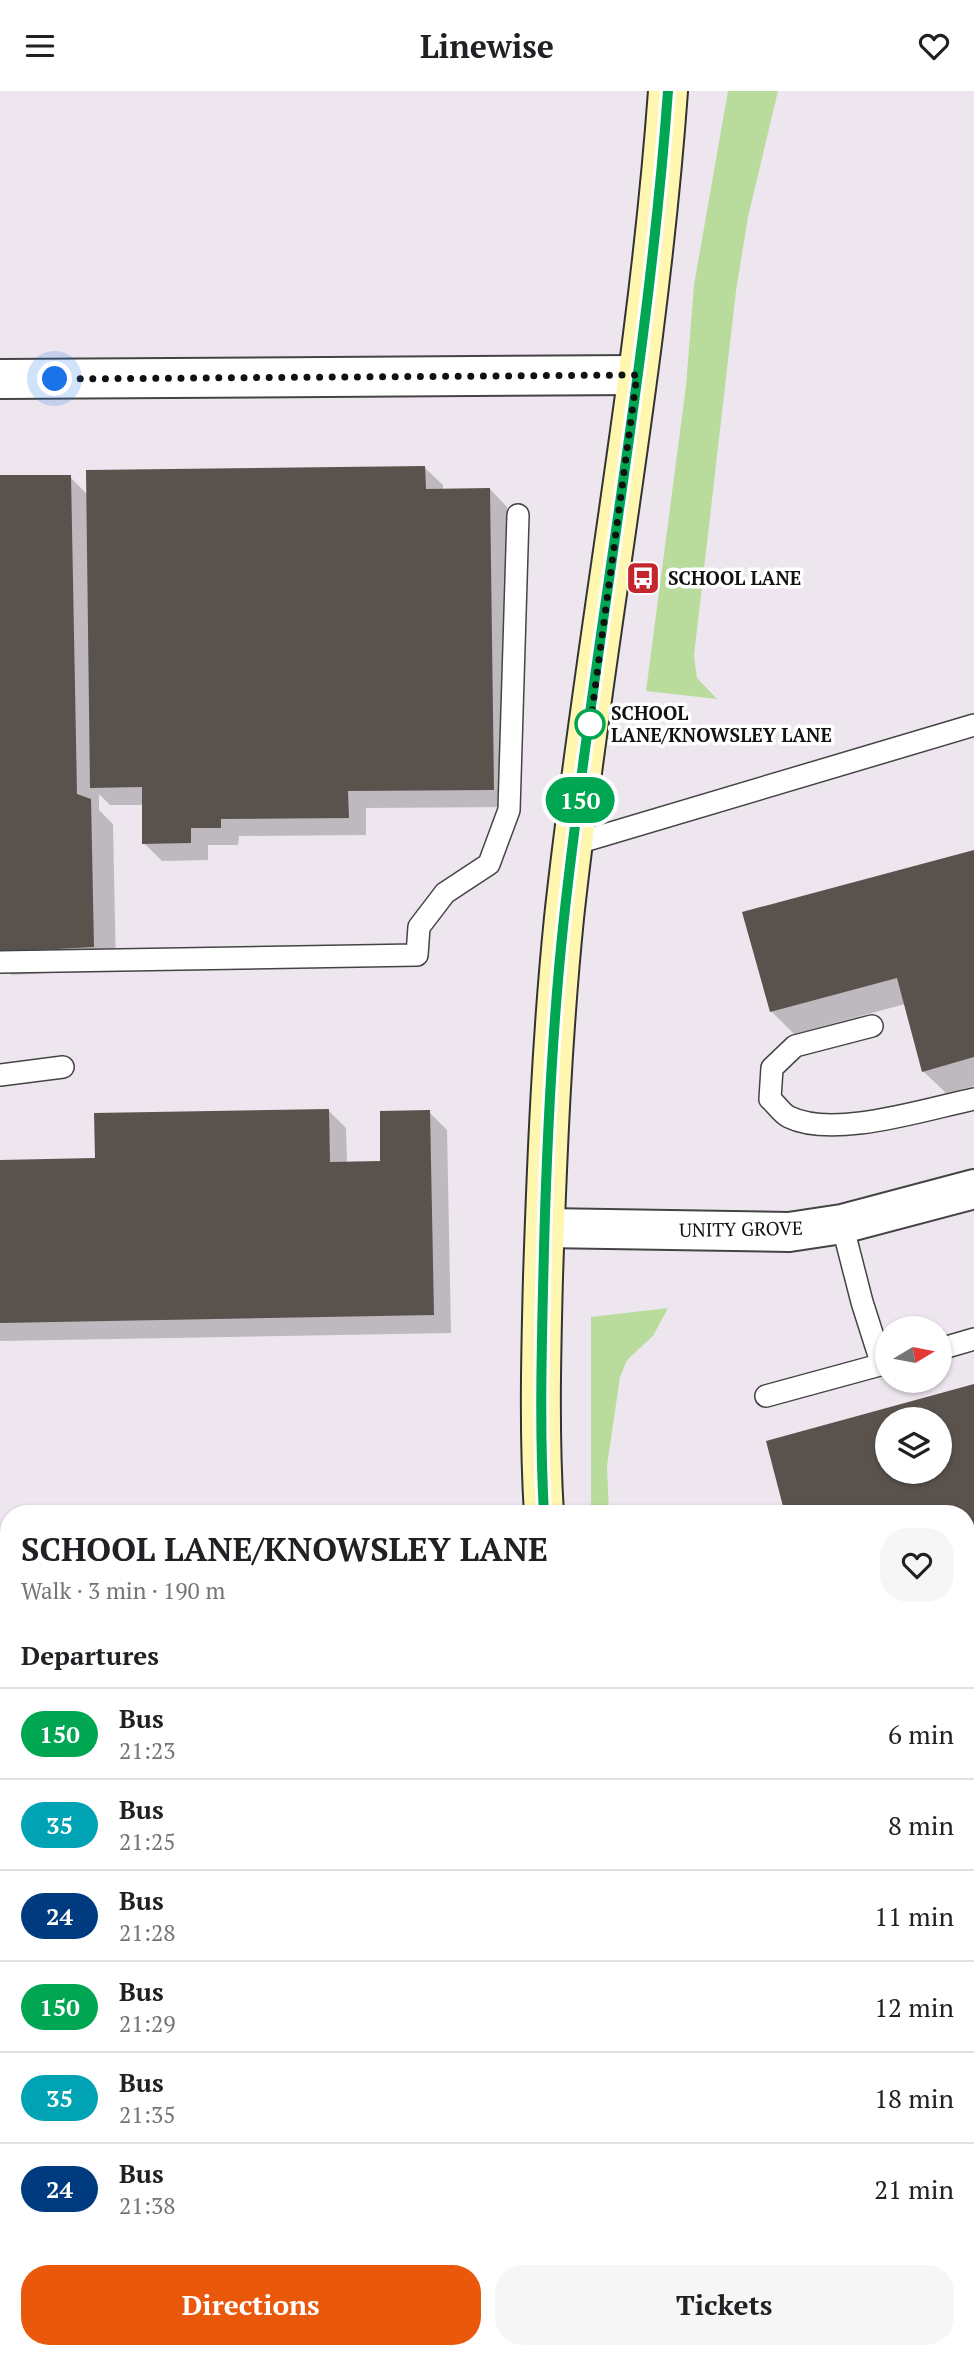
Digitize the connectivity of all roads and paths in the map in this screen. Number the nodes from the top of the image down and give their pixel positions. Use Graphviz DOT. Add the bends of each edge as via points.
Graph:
graph roads {
  1 [pos="668,91"];
  2 [pos="637,375"];
  3 [pos="0,379"];
  4 [pos="518,515"];
  5 [pos="974,725"];
  6 [pos="574,844"];
  7 [pos="0,962"];
  8 [pos="872,1026"];
  9 [pos="63,1067"];
  10 [pos="0,1075"];
  11 [pos="974,1099"];
  12 [pos="974,1189"];
  13 [pos="842,1224"];
  14 [pos="545,1228"];
  15 [pos="875,1337"];
  16 [pos="974,1339"];
  17 [pos="952,1345"];
  18 [pos="875,1367"];
  19 [pos="766,1397"];
  20 [pos="544,1505"];
  1 -- 2 [label="main road"];
  2 -- 3 [label="street"];
  2 -- 6 [label="main road"];
  4 -- 7 [label="lane" via="509,810 489,864 445,893 419,927 416,955"];
  5 -- 6 [label="lane"];
  6 -- 14 [label="main road" via="550,1082"];
  8 -- 11 [label="lane" via="795,1046 772,1068 770,1098 788,1117 822,1125 856,1124"];
  9 -- 10 [label="lane"];
  12 -- 13 [label="street, UNITY GROVE"];
  13 -- 14 [label="street, UNITY GROVE" via="789,1232"];
  13 -- 15 [label="lane"];
  14 -- 20 [label="main road"];
  16 -- 17 [label="lane"];
  18 -- 19 [label="lane"];
}
